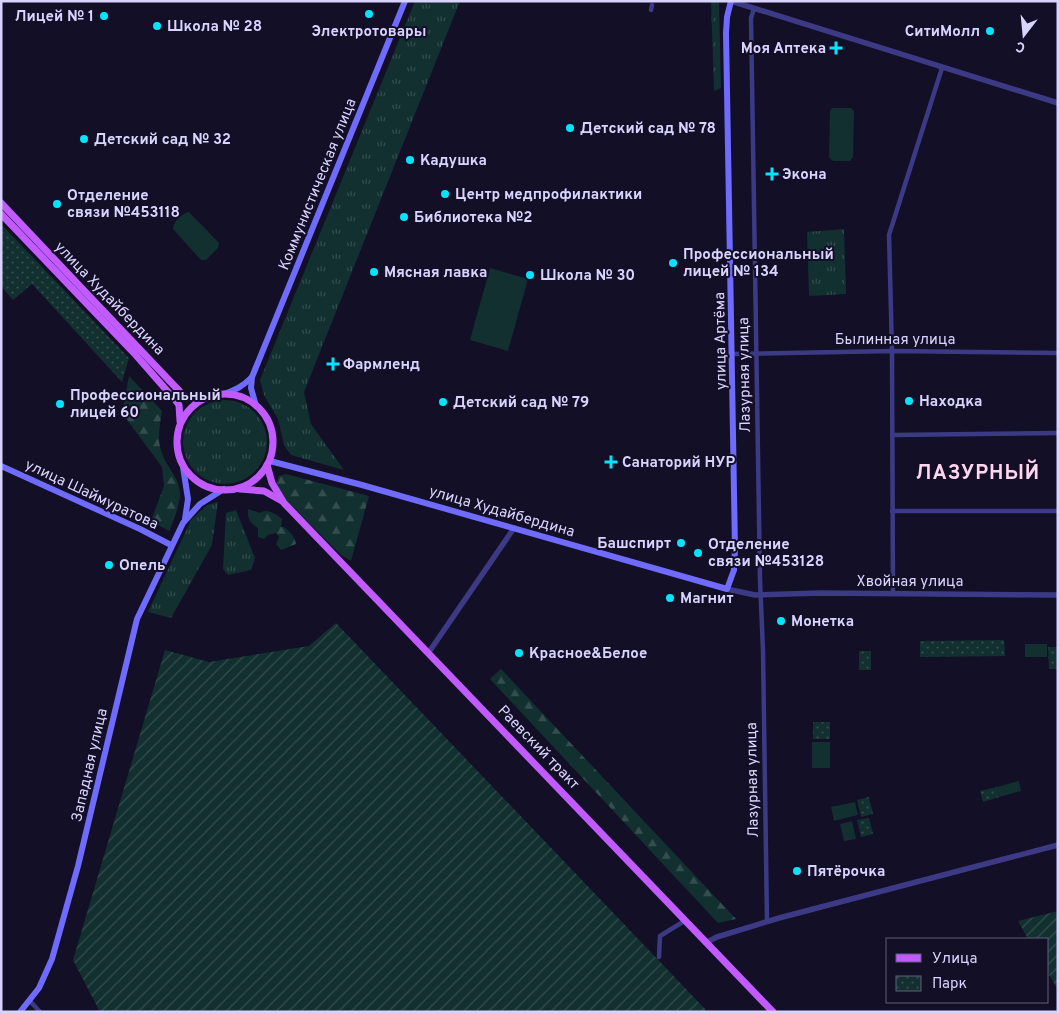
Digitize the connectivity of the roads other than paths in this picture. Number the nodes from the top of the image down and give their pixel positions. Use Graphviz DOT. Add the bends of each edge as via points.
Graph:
graph roads {
  1 [pos="405,1"];
  2 [pos="731,1"];
  3 [pos="754,9"];
  4 [pos="942,68"];
  5 [pos="1058,102"];
  6 [pos="1,204"];
  7 [pos="1,214"];
  8 [pos="892,351"];
  9 [pos="757,353"];
  10 [pos="1058,353"];
  11 [pos="733,354"];
  12 [pos="252,376"];
  13 [pos="224,394"];
  14 [pos="205,399"];
  15 [pos="256,406"];
  16 [pos="180,421"];
  17 [pos="1058,432"];
  18 [pos="892,435"];
  19 [pos="269,463"];
  20 [pos="1,466"];
  21 [pos="183,467"];
  22 [pos="236,489"];
  23 [pos="224,490"];
  24 [pos="284,503"];
  25 [pos="892,511"];
  26 [pos="1058,511"];
  27 [pos="184,523"];
  28 [pos="514,528"];
  29 [pos="171,546"];
  30 [pos="727,589"];
  31 [pos="761,594"];
  32 [pos="893,594"];
  33 [pos="1058,595"];
  34 [pos="429,652"];
  35 [pos="1058,845"];
  36 [pos="686,920"];
  37 [pos="766,921"];
  38 [pos="707,942"];
  39 [pos="659,957"];
  40 [pos="30,1001"];
  41 [pos="20,1012"];
  42 [pos="40,1012"];
  43 [pos="773,1012"];
  1 -- 12 [label="main road, Коммунистическая улица"];
  2 -- 3 [label="street"];
  2 -- 11 [label="main road, улица Артёма" via="726,33"];
  3 -- 4 [label="street"];
  3 -- 9 [label="street, Лазурная улица" via="751,18"];
  4 -- 5 [label="street"];
  4 -- 8 [label="street" via="889,234"];
  6 -- 14 [label="main road, улица Худайбердина" via="184,396 194,400"];
  7 -- 16 [label="main road, улица Худайбердина" via="176,401"];
  8 -- 9 [label="street, Былинная улица"];
  8 -- 10 [label="street, Былинная улица"];
  8 -- 18 [label="street"];
  9 -- 11 [label="street, Былинная улица"];
  9 -- 31 [label="street, Лазурная улица"];
  11 -- 30 [label="main road, улица Артёма" via="735,549 734,570"];
  12 -- 13 [label="main road, Коммунистическая улица" via="245,385"];
  12 -- 15 [label="main road, Коммунистическая улица" via="251,388"];
  13 -- 14 [label="main road"];
  13 -- 15 [label="main road" via="237,396"];
  14 -- 16 [label="main road" via="193,406"];
  15 -- 19 [label="main road" via="272,436"];
  16 -- 21 [label="main road" via="177,446"];
  17 -- 18 [label="street"];
  18 -- 25 [label="street"];
  19 -- 22 [label="main road" via="258,477"];
  19 -- 24 [label="main road, Раевский тракт" via="272,483"];
  19 -- 28 [label="main road, улица Худайбердина" via="362,485"];
  20 -- 29 [label="main road, улица Шаймуратова"];
  21 -- 23 [label="main road" via="200,483"];
  21 -- 27 [label="main road, Западная улица" via="188,499"];
  22 -- 23 [label="main road"];
  22 -- 24 [label="main road, Раевский тракт" via="264,491"];
  23 -- 27 [label="main road, Западная улица" via="200,504"];
  24 -- 34 [label="main road, Раевский тракт"];
  25 -- 26 [label="street"];
  25 -- 32 [label="street"];
  27 -- 29 [label="main road, Западная улица"];
  28 -- 30 [label="main road, улица Худайбердина"];
  28 -- 34 [label="street"];
  29 -- 40 [label="main road, Западная улица" via="137,619 58,938 48,970"];
  30 -- 31 [label="street, Хвойная улица"];
  31 -- 32 [label="street, Хвойная улица"];
  31 -- 37 [label="street, Лазурная улица"];
  32 -- 33 [label="street, Хвойная улица"];
  34 -- 36 [label="main road, Раевский тракт"];
  35 -- 37 [label="street"];
  36 -- 38 [label="main road, Раевский тракт"];
  36 -- 39 [label="street" via="660,936"];
  37 -- 38 [label="street"];
  38 -- 43 [label="main road, Раевский тракт"];
  40 -- 41 [label="main road, Западная улица"];
  40 -- 42 [label="street"];
}
